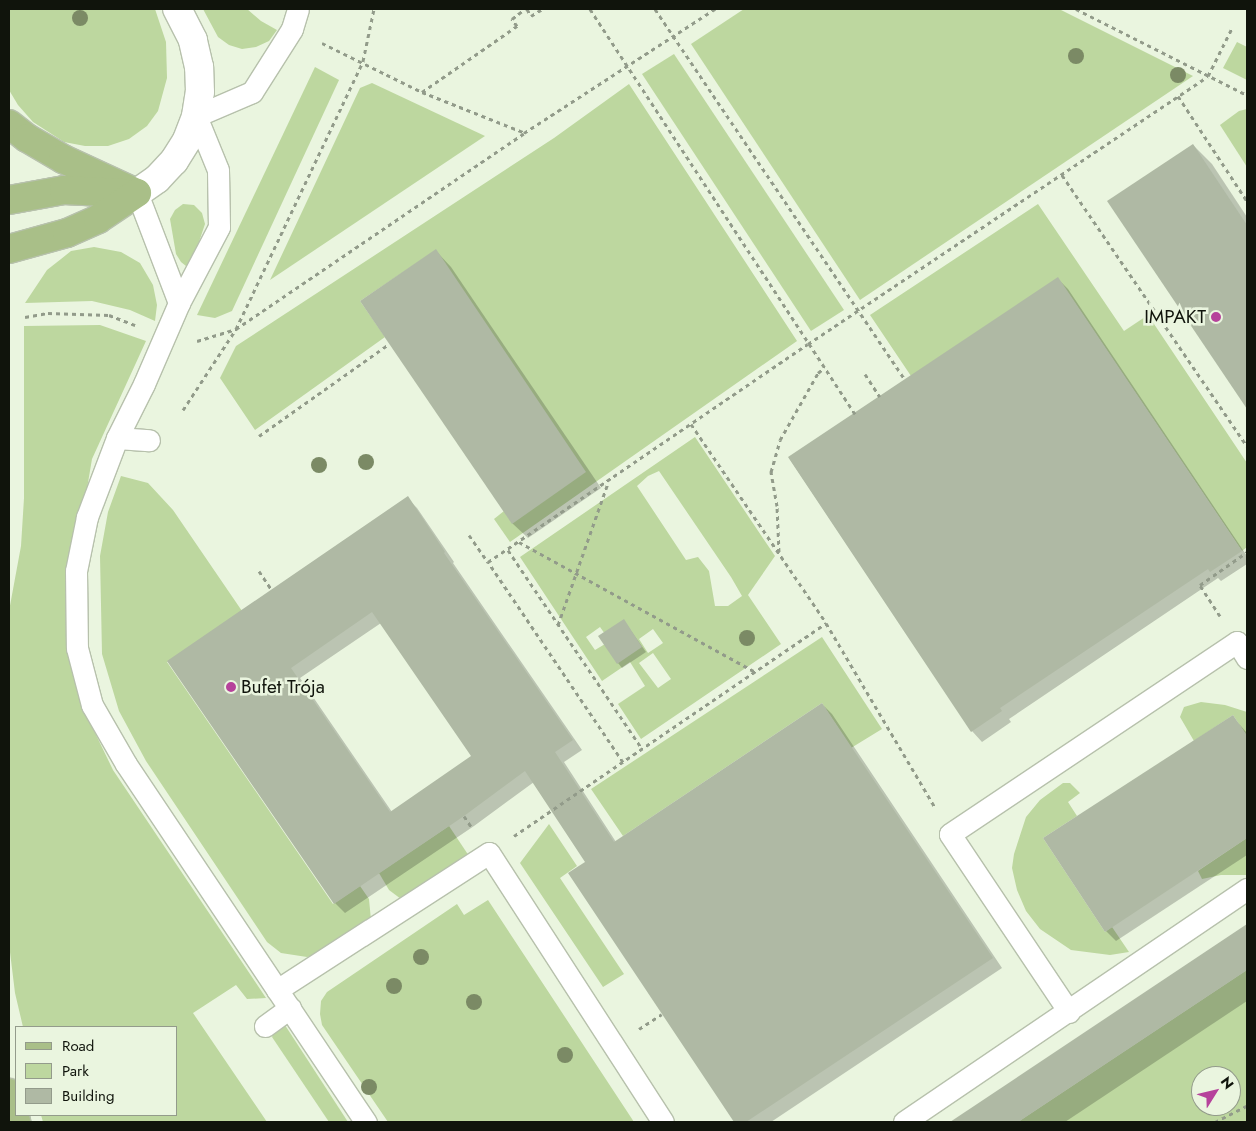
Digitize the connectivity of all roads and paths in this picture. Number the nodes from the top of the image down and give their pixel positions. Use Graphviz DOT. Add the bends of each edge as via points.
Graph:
graph roads {
  1 [pos="177,9"];
  2 [pos="298,9"];
  3 [pos="374,9"];
  4 [pos="516,9"];
  5 [pos="526,9"];
  6 [pos="542,9"];
  7 [pos="590,9"];
  8 [pos="656,9"];
  9 [pos="715,9"];
  10 [pos="1076,9"];
  11 [pos="519,13"];
  12 [pos="1232,28"];
  13 [pos="673,38"];
  14 [pos="322,43"];
  15 [pos="364,61"];
  16 [pos="628,66"];
  17 [pos="1208,76"];
  18 [pos="422,92"];
  19 [pos="1247,95"];
  20 [pos="1178,96"];
  21 [pos="196,116"];
  22 [pos="9,124"];
  23 [pos="524,133"];
  24 [pos="1062,175"];
  25 [pos="137,193"];
  26 [pos="9,200"];
  27 [pos="1247,201"];
  28 [pos="9,249"];
  29 [pos="179,303"];
  30 [pos="858,310"];
  31 [pos="25,317"];
  32 [pos="139,327"];
  33 [pos="236,329"];
  34 [pos="193,343"];
  35 [pos="389,344"];
  36 [pos="808,344"];
  37 [pos="824,368"];
  38 [pos="865,374"];
  39 [pos="905,380"];
  40 [pos="880,397"];
  41 [pos="183,410"];
  42 [pos="855,414"];
  43 [pos="692,424"];
  44 [pos="259,436"];
  45 [pos="117,438"];
  46 [pos="149,440"];
  47 [pos="1247,446"];
  48 [pos="608,482"];
  49 [pos="469,535"];
  50 [pos="519,542"];
  51 [pos="508,550"];
  52 [pos="1247,552"];
  53 [pos="779,553"];
  54 [pos="488,562"];
  55 [pos="259,571"];
  56 [pos="576,572"];
  57 [pos="272,590"];
  58 [pos="826,623"];
  59 [pos="558,626"];
  60 [pos="1244,645"];
  61 [pos="755,672"];
  62 [pos="642,749"];
  63 [pos="623,762"];
  64 [pos="464,816"];
  65 [pos="474,832"];
  66 [pos="950,834"];
  67 [pos="489,853"];
  68 [pos="1247,889"];
  69 [pos="277,990"];
  70 [pos="290,1008"];
  71 [pos="1069,1012"];
  72 [pos="662,1014"];
  73 [pos="646,1024"];
  74 [pos="265,1026"];
  75 [pos="9,1093"];
  76 [pos="1247,1106"];
  77 [pos="16,1122"];
  78 [pos="366,1122"];
  79 [pos="663,1122"];
  80 [pos="904,1122"];
  81 [pos="1215,1122"];
  1 -- 21 [label="street" via="193,40 199,67 200,92"];
  2 -- 21 [label="lane" via="292,29 252,92"];
  3 -- 15 [label="path"];
  4 -- 11 [label="path"];
  5 -- 6 [label="path" via="531,16"];
  5 -- 11 [label="path"];
  7 -- 16 [label="path"];
  8 -- 13 [label="path"];
  9 -- 13 [label="path"];
  10 -- 17 [label="path"];
  11 -- 18 [label="path" via="512,19 516,26"];
  12 -- 17 [label="path"];
  13 -- 16 [label="path"];
  13 -- 30 [label="path"];
  14 -- 15 [label="path"];
  15 -- 18 [label="path"];
  15 -- 33 [label="path"];
  16 -- 23 [label="path"];
  16 -- 36 [label="path"];
  17 -- 19 [label="path"];
  17 -- 20 [label="path"];
  18 -- 23 [label="path"];
  20 -- 24 [label="path"];
  20 -- 27 [label="path"];
  21 -- 25 [label="street" via="174,161"];
  21 -- 29 [label="lane" via="218,170 219,227"];
  22 -- 25 [label="main road" via="63,159"];
  23 -- 33 [label="path"];
  24 -- 30 [label="path"];
  24 -- 47 [label="path"];
  25 -- 26 [label="main road" via="64,190"];
  25 -- 28 [label="main road" via="98,219 67,233"];
  25 -- 29 [label="lane"];
  29 -- 45 [label="lane"];
  30 -- 36 [label="path"];
  30 -- 39 [label="path"];
  31 -- 32 [label="path" via="48,313 109,315"];
  33 -- 34 [label="path"];
  33 -- 41 [label="path"];
  35 -- 44 [label="path"];
  36 -- 37 [label="path"];
  36 -- 43 [label="path"];
  37 -- 42 [label="path"];
  37 -- 53 [label="path" via="818,373 780,440 771,472 777,506"];
  38 -- 40 [label="path"];
  43 -- 48 [label="path"];
  43 -- 53 [label="path"];
  45 -- 46 [label="lane"];
  45 -- 69 [label="lane" via="87,517 76,571 77,648 92,705 126,764"];
  48 -- 50 [label="path"];
  48 -- 56 [label="path"];
  49 -- 54 [label="path"];
  50 -- 51 [label="path"];
  50 -- 56 [label="path"];
  51 -- 54 [label="path"];
  51 -- 59 [label="path"];
  52 -- 60 [label="path" via="1200,585"];
  53 -- 58 [label="path"];
  54 -- 63 [label="path"];
  55 -- 57 [label="path"];
  56 -- 59 [label="path"];
  56 -- 61 [label="path"];
  58 -- 61 [label="path"];
  58 -- 66 [label="path"];
  59 -- 62 [label="path"];
  60 -- 66 [label="lane"];
  61 -- 62 [label="path"];
  62 -- 63 [label="path"];
  63 -- 67 [label="path"];
  64 -- 65 [label="path"];
  66 -- 71 [label="lane"];
  67 -- 69 [label="lane"];
  67 -- 79 [label="lane"];
  68 -- 71 [label="lane"];
  69 -- 70 [label="lane"];
  70 -- 74 [label="lane"];
  70 -- 78 [label="lane"];
  71 -- 80 [label="lane"];
  72 -- 73 [label="path"];
  75 -- 77 [label="main road"];
  76 -- 81 [label="path"];
}
